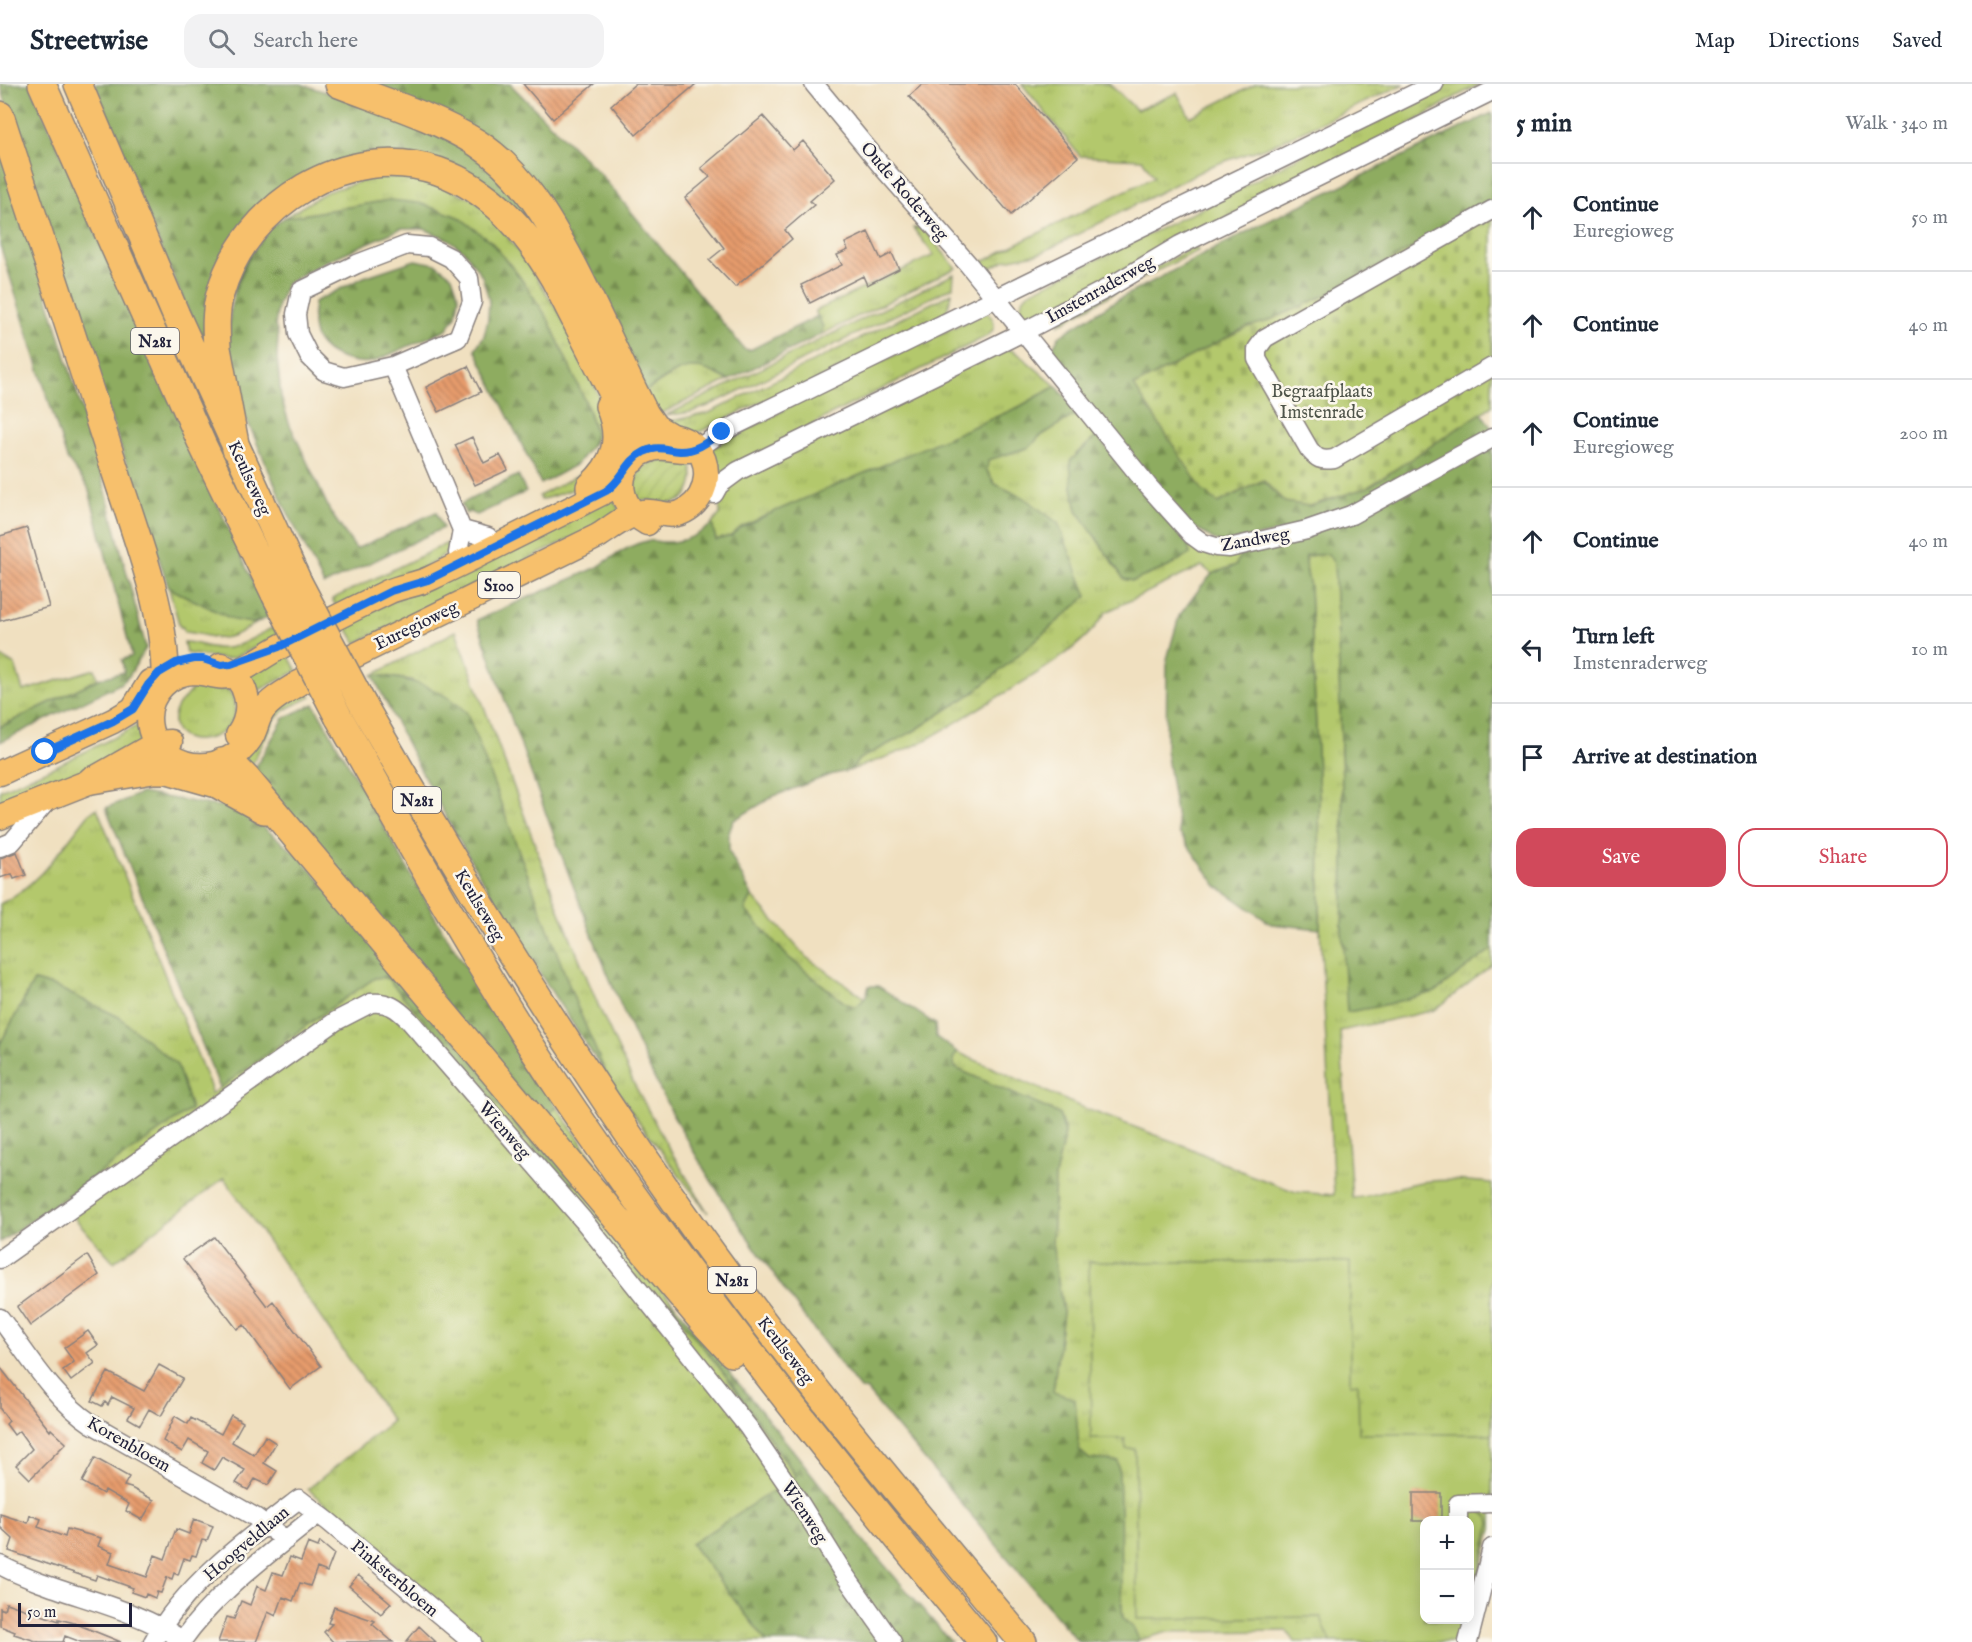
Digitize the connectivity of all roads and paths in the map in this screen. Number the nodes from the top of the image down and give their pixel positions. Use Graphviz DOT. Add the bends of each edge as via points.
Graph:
graph roads {
  1 [pos="42,84"];
  2 [pos="78,84"];
  3 [pos="339,84"];
  4 [pos="814,84"];
  5 [pos="1434,84"];
  6 [pos="1492,91"];
  7 [pos="0,115"];
  8 [pos="1492,210"];
  9 [pos="995,299"];
  10 [pos="1023,332"];
  11 [pos="393,366"];
  12 [pos="1492,367"];
  13 [pos="605,378"];
  14 [pos="1492,438"];
  15 [pos="683,441"];
  16 [pos="236,450"];
  17 [pos="628,466"];
  18 [pos="590,487"];
  19 [pos="714,494"];
  20 [pos="640,519"];
  21 [pos="462,530"];
  22 [pos="488,537"];
  23 [pos="458,553"];
  24 [pos="287,588"];
  25 [pos="391,591"];
  26 [pos="227,669"];
  27 [pos="163,680"];
  28 [pos="252,716"];
  29 [pos="166,748"];
  30 [pos="222,762"];
  31 [pos="0,773"];
  32 [pos="92,780"];
  33 [pos="0,786"];
  34 [pos="51,797"];
  35 [pos="0,817"];
  36 [pos="281,820"];
  37 [pos="0,847"];
  38 [pos="0,1259"];
  39 [pos="0,1318"];
  40 [pos="847,1474"];
  41 [pos="1492,1503"];
  42 [pos="318,1514"];
  43 [pos="1458,1516"];
  44 [pos="266,1525"];
  45 [pos="286,1540"];
  46 [pos="1492,1548"];
  47 [pos="0,1565"];
  48 [pos="157,1634"];
  49 [pos="182,1641"];
  50 [pos="472,1642"];
  51 [pos="892,1642"];
  52 [pos="983,1642"];
  53 [pos="1023,1642"];
  54 [pos="1468,1642"];
  1 -- 24 [label="highway, Keulseweg / N281" via="203,446"];
  2 -- 16 [label="highway, Keulseweg / N281"];
  3 -- 15 [label="highway" via="451,129 503,164 528,191 553,228 645,414 655,428"];
  4 -- 9 [label="street, Oude Roderweg"];
  5 -- 9 [label="street, Imstenraderweg"];
  6 -- 10 [label="street, Imstenraderweg" via="1179,244 1106,289"];
  7 -- 27 [label="highway" via="146,570 171,612"];
  8 -- 12 [label="street" via="1265,338 1257,349 1257,359 1309,449 1316,459 1323,461 1334,459"];
  9 -- 10 [label="street, Oude Roderweg"];
  9 -- 15 [label="street, Imstenraderweg" via="722,432"];
  10 -- 14 [label="street, Zandweg" via="1191,535 1216,547 1229,548 1306,530 1351,515"];
  10 -- 19 [label="street, Imstenraderweg" via="738,471 719,485"];
  11 -- 11 [label="street" via="344,376 324,371 309,356 298,334 296,314 301,291 407,245 429,248 451,258 469,278 472,302 458,338"];
  11 -- 21 [label="street"];
  13 -- 16 [label="highway, N281" via="543,260 500,207 465,183 426,168 396,164 357,167 324,177 286,199 257,226 232,263 219,296 216,332"];
  13 -- 17 [label="highway, N281" via="632,433 635,449"];
  13 -- 18 [label="highway, N281" via="605,398 615,426 614,453 603,475"];
  15 -- 17 [label="main road, S100" via="678,451 655,448 643,452"];
  15 -- 20 [label="main road, S100" via="702,456 706,472 704,490 687,510 670,515 645,512"];
  16 -- 24 [label="highway, Keulseweg / N281"];
  17 -- 20 [label="main road" via="622,491 628,508"];
  17 -- 25 [label="main road, Euregioweg / S100" via="616,485 606,491 428,580"];
  18 -- 22 [label="main road, S100"];
  19 -- 20 [label="main road" via="704,512 687,524 666,528"];
  20 -- 28 [label="main road, Euregioweg / S100" via="299,683"];
  21 -- 22 [label="street"];
  21 -- 23 [label="street"];
  22 -- 23 [label="main road, S100"];
  23 -- 25 [label="main road, S100"];
  24 -- 40 [label="highway, Keulseweg / N281, bridge" via="338,716 459,926 557,1085 631,1193"];
  24 -- 53 [label="highway, Keulseweg / N281, bridge" via="363,705 524,977 665,1186 737,1287 862,1448"];
  25 -- 26 [label="main road, Euregioweg / S100"];
  26 -- 27 [label="main road, S100" via="203,659"];
  26 -- 28 [label="main road" via="246,694"];
  27 -- 29 [label="main road" via="149,725"];
  27 -- 29 [label="main road" via="181,684 162,712"];
  27 -- 31 [label="main road" via="133,709 113,721"];
  27 -- 33 [label="main road" via="134,723"];
  28 -- 29 [label="main road, S100" via="220,750 202,754"];
  28 -- 30 [label="main road, S100" via="254,732 244,747"];
  29 -- 30 [label="main road" via="188,764"];
  29 -- 32 [label="main road" via="158,757"];
  30 -- 36 [label="highway, N281" via="234,766"];
  32 -- 34 [label="main road"];
  32 -- 36 [label="highway, N281" via="168,770 217,784"];
  34 -- 35 [label="main road"];
  34 -- 37 [label="street" via="12,842"];
  36 -- 40 [label="highway, N281" via="706,1325"];
  38 -- 51 [label="street, Wienweg" via="336,1021 371,1003 393,1006 576,1211 667,1323 748,1427"];
  39 -- 44 [label="street, Korenbloem" via="75,1413"];
  40 -- 52 [label="highway, Keulseweg / N281"];
  41 -- 43 [label="street" via="1458,1504"];
  42 -- 44 [label="street, Hoogveldlaan" via="299,1499"];
  42 -- 45 [label="street, Hoogveldlaan"];
  42 -- 50 [label="street, Pinksterbloem"];
  44 -- 45 [label="street, Korenbloem"];
  44 -- 48 [label="street, Hoogveldlaan" via="209,1573"];
  45 -- 49 [label="street, Hoogveldlaan" via="214,1602"];
  46 -- 54 [label="street"];
  47 -- 48 [label="street" via="39,1583 137,1615"];
  48 -- 49 [label="street"];
}
